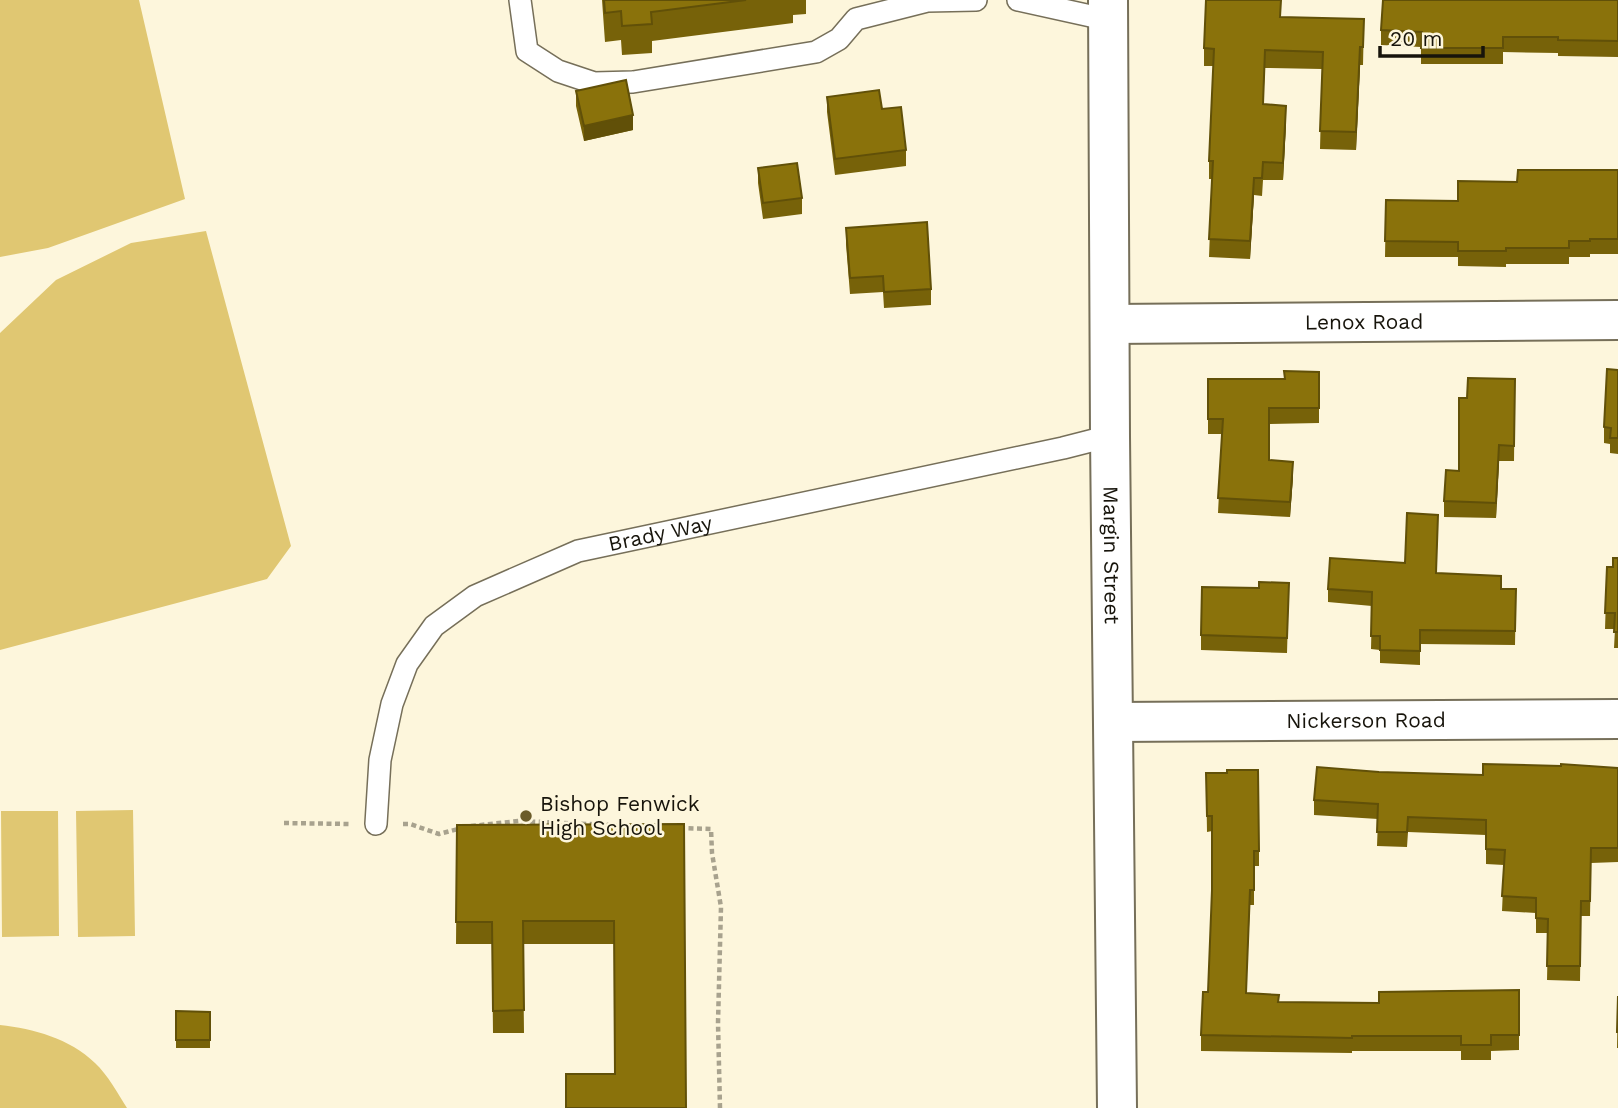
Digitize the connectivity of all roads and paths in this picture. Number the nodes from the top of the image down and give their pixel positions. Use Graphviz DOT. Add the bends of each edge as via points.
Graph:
graph roads {
  1 [pos="520,0"];
  2 [pos="976,0"];
  3 [pos="1018,0"];
  4 [pos="927,1"];
  5 [pos="852,9"];
  6 [pos="1109,10"];
  7 [pos="1618,320"];
  8 [pos="1110,324"];
  9 [pos="1110,436"];
  10 [pos="1618,719"];
  11 [pos="1114,722"];
  12 [pos="284,823"];
  13 [pos="376,824"];
  14 [pos="615,825"];
  15 [pos="670,827"];
  16 [pos="720,1108"];
  17 [pos="1117,1108"];
  1 -- 5 [label="lane" via="527,51 558,71 594,83 633,82 816,52 839,39"];
  2 -- 4 [label="lane"];
  3 -- 6 [label="lane"];
  4 -- 5 [label="lane"];
  6 -- 8 [label="main road, Margin Street"];
  7 -- 8 [label="main road, Lenox Road"];
  8 -- 9 [label="main road, Margin Street"];
  9 -- 11 [label="main road, Margin Street"];
  9 -- 13 [label="lane, Brady Way" via="578,551 475,596 434,626 407,664 391,704 380,760"];
  10 -- 11 [label="main road, Nickerson Road"];
  11 -- 17 [label="main road, Margin Street"];
  12 -- 13 [label="path"];
  13 -- 14 [label="path" via="410,824 439,834 519,821"];
  15 -- 16 [label="path" via="711,829 721,907"];
}
